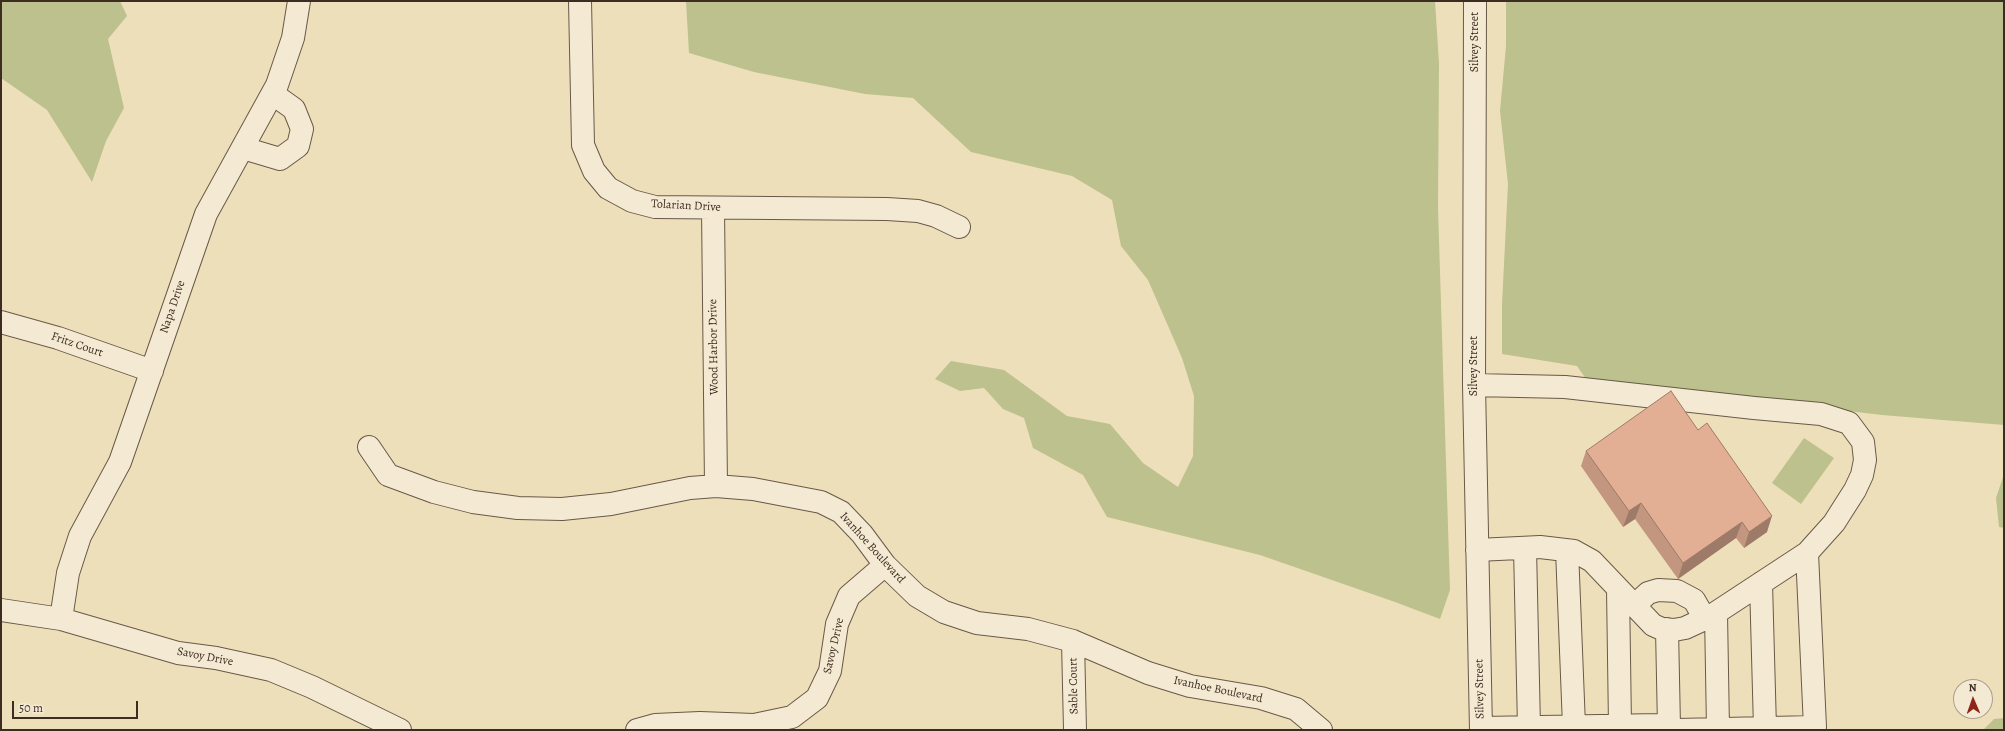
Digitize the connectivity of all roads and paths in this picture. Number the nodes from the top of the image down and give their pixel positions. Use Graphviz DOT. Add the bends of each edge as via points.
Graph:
graph roads {
  1 [pos="299,1"];
  2 [pos="580,1"];
  3 [pos="1475,1"];
  4 [pos="272,94"];
  5 [pos="243,148"];
  6 [pos="713,208"];
  7 [pos="959,227"];
  8 [pos="1,322"];
  9 [pos="152,371"];
  10 [pos="1474,386"];
  11 [pos="369,447"];
  12 [pos="716,486"];
  13 [pos="1525,548"];
  14 [pos="1477,550"];
  15 [pos="1566,550"];
  16 [pos="1807,553"];
  17 [pos="885,565"];
  18 [pos="1761,583"];
  19 [pos="1618,589"];
  20 [pos="1634,606"];
  21 [pos="1,610"];
  22 [pos="1710,616"];
  23 [pos="61,619"];
  24 [pos="1667,629"];
  25 [pos="1073,641"];
  26 [pos="1574,726"];
  27 [pos="1620,726"];
  28 [pos="1529,727"];
  29 [pos="1669,728"];
  30 [pos="1765,728"];
  31 [pos="1481,729"];
  32 [pos="1718,729"];
  33 [pos="400,730"];
  34 [pos="637,730"];
  35 [pos="1075,730"];
  36 [pos="1322,730"];
  1 -- 4 [label="street, Napa Drive" via="293,38"];
  2 -- 6 [label="street, Tolarian Drive" via="583,146 594,171 608,188 632,201 655,207"];
  3 -- 10 [label="street, Silvey Street"];
  4 -- 5 [label="street, Napa Drive"];
  4 -- 5 [label="street" via="294,109 302,129 298,146 280,159"];
  5 -- 9 [label="street, Napa Drive" via="206,214"];
  6 -- 7 [label="street, Tolarian Drive" via="910,210 936,216"];
  6 -- 12 [label="street, Wood Harbor Drive"];
  8 -- 9 [label="street, Fritz Court" via="58,338"];
  9 -- 23 [label="street, Napa Drive" via="120,462 80,536 68,573"];
  10 -- 14 [label="street, Silvey Street"];
  10 -- 16 [label="street" via="1564,387 1821,414 1849,423 1857,432 1865,450 1862,475 1834,523"];
  11 -- 12 [label="street, Ivanhoe Boulevard" via="388,475 434,492 518,508 562,509 611,504 690,488"];
  12 -- 17 [label="street, Ivanhoe Boulevard" via="754,489 820,502 841,512 862,534"];
  13 -- 14 [label="street"];
  13 -- 15 [label="street"];
  13 -- 28 [label="street"];
  14 -- 31 [label="street, Silvey Street"];
  15 -- 19 [label="street" via="1574,551 1592,561"];
  15 -- 26 [label="street"];
  16 -- 18 [label="street"];
  16 -- 30 [label="street" via="1815,727"];
  17 -- 25 [label="street, Ivanhoe Boulevard" via="917,596 944,612 977,623 1028,629"];
  17 -- 34 [label="street, Savoy Drive" via="849,596 837,624 830,672 817,698 792,717 754,725 700,723 654,725"];
  18 -- 22 [label="street"];
  18 -- 30 [label="street"];
  19 -- 20 [label="street"];
  19 -- 27 [label="street"];
  20 -- 22 [label="street" via="1648,593 1668,589 1686,594"];
  20 -- 24 [label="street" via="1653,624"];
  21 -- 23 [label="street, Savoy Drive"];
  22 -- 24 [label="street" via="1685,628"];
  22 -- 32 [label="street"];
  23 -- 33 [label="street, Savoy Drive" via="178,652 271,670"];
  24 -- 29 [label="street"];
  25 -- 35 [label="street, Sable Court"];
  25 -- 36 [label="street, Ivanhoe Boulevard" via="1148,674 1190,686 1261,698 1296,709"];
  26 -- 27 [label="street"];
  26 -- 28 [label="street"];
  27 -- 29 [label="street" via="1660,725"];
  28 -- 31 [label="street"];
  29 -- 32 [label="street"];
  30 -- 32 [label="street"];
}
